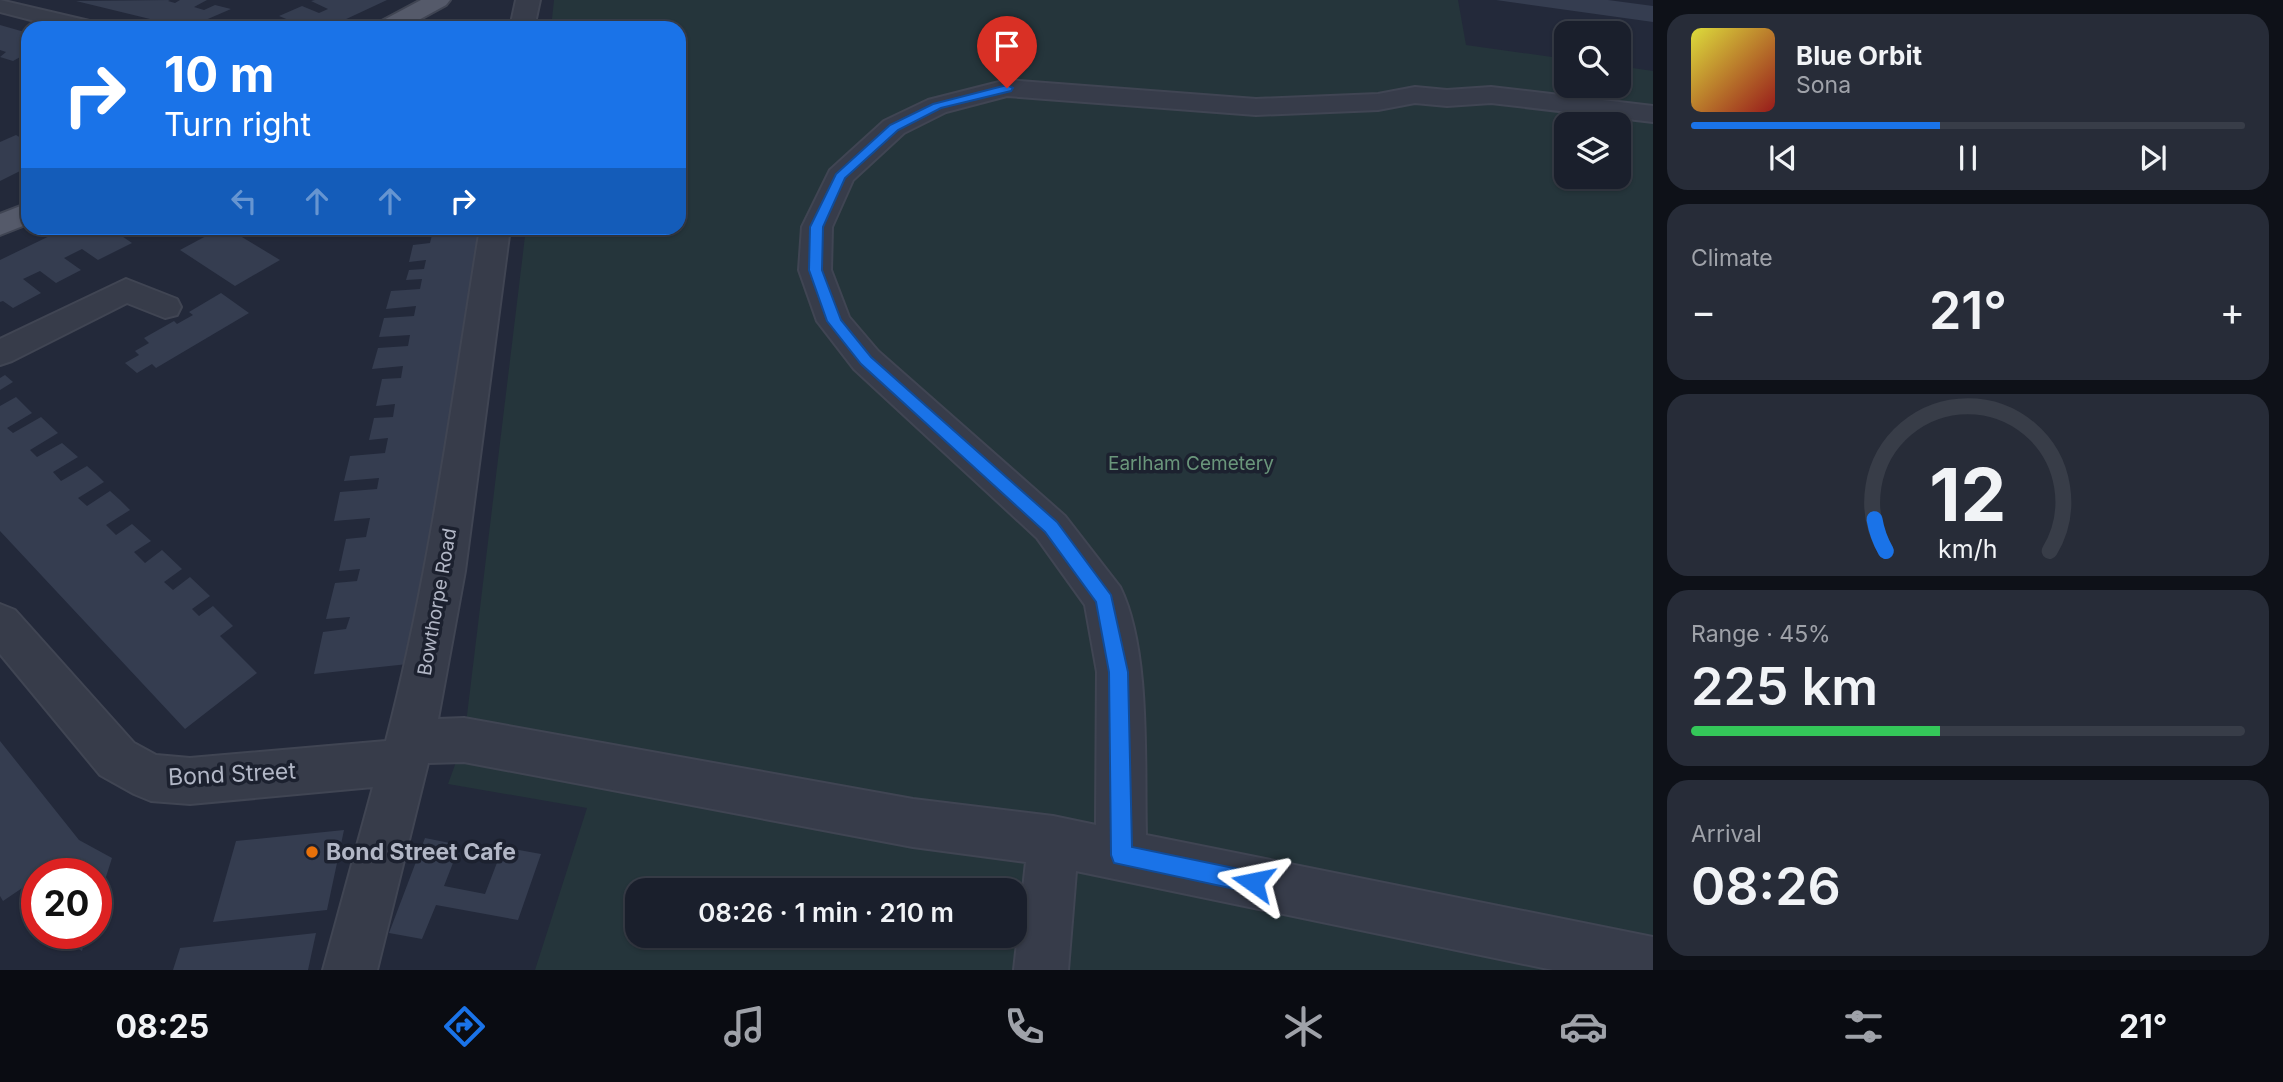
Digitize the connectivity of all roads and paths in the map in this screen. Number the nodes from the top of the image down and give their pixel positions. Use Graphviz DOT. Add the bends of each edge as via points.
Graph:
graph roads {
  1 [pos="438,0"];
  2 [pos="528,0"];
  3 [pos="0,5"];
  4 [pos="63,21"];
  5 [pos="399,21"];
  6 [pos="524,21"];
  7 [pos="1653,114"];
  8 [pos="21,216"];
  9 [pos="0,226"];
  10 [pos="494,235"];
  11 [pos="165,307"];
  12 [pos="0,353"];
  13 [pos="0,623"];
  14 [pos="407,751"];
  15 [pos="1054,841"];
  16 [pos="1121,855"];
  17 [pos="1653,964"];
  18 [pos="350,970"];
  19 [pos="1041,970"];
  1 -- 5 [label="main road"];
  2 -- 6 [label="street"];
  3 -- 4 [label="street"];
  7 -- 16 [label="street" via="1490,94 1256,107 1007,88 937,106 894,127 840,176 817,227 815,270 834,321 866,360 1051,527 1105,600 1119,672"];
  8 -- 9 [label="main road"];
  10 -- 14 [label="street, Bowthorpe Road" via="436,621"];
  11 -- 12 [label="street" via="126,290"];
  13 -- 14 [label="street, Bond Street" via="117,759 151,778 190,781"];
  14 -- 15 [label="street, Bond Street" via="464,740 913,823"];
  14 -- 18 [label="street, Bowthorpe Road"];
  15 -- 16 [label="street, Bond Street"];
  15 -- 19 [label="street"];
  16 -- 17 [label="street, Bond Street"];
}
